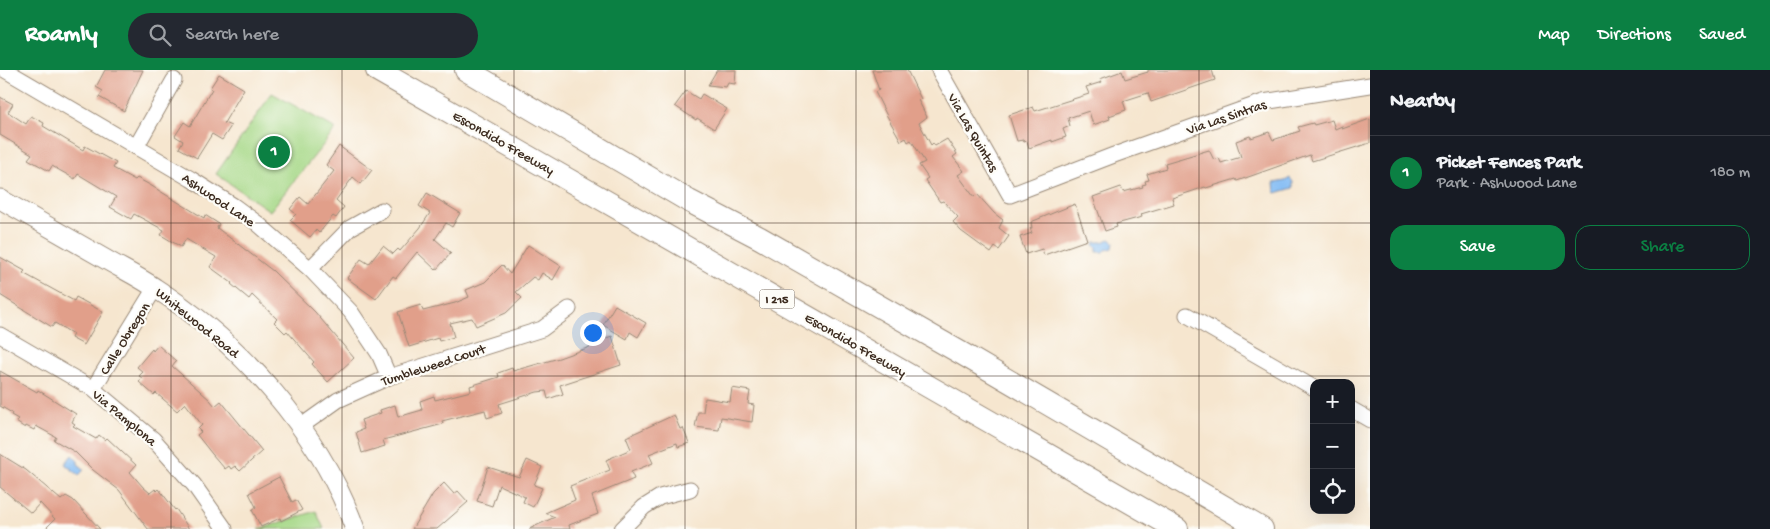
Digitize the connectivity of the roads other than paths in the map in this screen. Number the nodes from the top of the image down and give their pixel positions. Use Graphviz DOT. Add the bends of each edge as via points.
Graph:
graph roads {
  1 [pos="5,70"];
  2 [pos="377,70"];
  3 [pos="466,70"];
  4 [pos="940,70"];
  5 [pos="174,80"];
  6 [pos="1370,84"];
  7 [pos="136,147"];
  8 [pos="1010,194"];
  9 [pos="0,199"];
  10 [pos="382,210"];
  11 [pos="310,269"];
  12 [pos="155,288"];
  13 [pos="569,309"];
  14 [pos="1187,315"];
  15 [pos="0,335"];
  16 [pos="389,377"];
  17 [pos="1310,386"];
  18 [pos="93,389"];
  19 [pos="1355,411"];
  20 [pos="1370,420"];
  21 [pos="300,427"];
  22 [pos="690,489"];
  23 [pos="225,529"];
  24 [pos="355,529"];
  25 [pos="622,529"];
  26 [pos="1177,529"];
  27 [pos="1262,529"];
  1 -- 7 [label="street, Ashwood Lane"];
  2 -- 26 [label="highway, Escondido Freeway / I 215"];
  3 -- 27 [label="highway"];
  4 -- 8 [label="street, Via Las Quintas"];
  5 -- 7 [label="street"];
  6 -- 8 [label="street, Via Las Sintras" via="1263,102"];
  7 -- 11 [label="street, Ashwood Lane" via="234,206"];
  9 -- 12 [label="main road, Whitewood Road"];
  10 -- 11 [label="street" via="350,228"];
  11 -- 16 [label="street, Ashwood Lane" via="351,312 379,354"];
  12 -- 18 [label="street, Calle Obregon"];
  12 -- 21 [label="main road, Whitewood Road" via="216,333 278,397"];
  13 -- 16 [label="street, Tumbleweed Court" via="542,329"];
  14 -- 17 [label="street"];
  15 -- 18 [label="street, Via Pamplona"];
  16 -- 21 [label="street, Tumbleweed Court" via="338,400"];
  18 -- 23 [label="street, Via Pamplona" via="153,438 194,485"];
  19 -- 20 [label="street"];
  21 -- 24 [label="main road, Whitewood Road" via="324,464"];
  22 -- 25 [label="street" via="660,497 644,507"];
}
